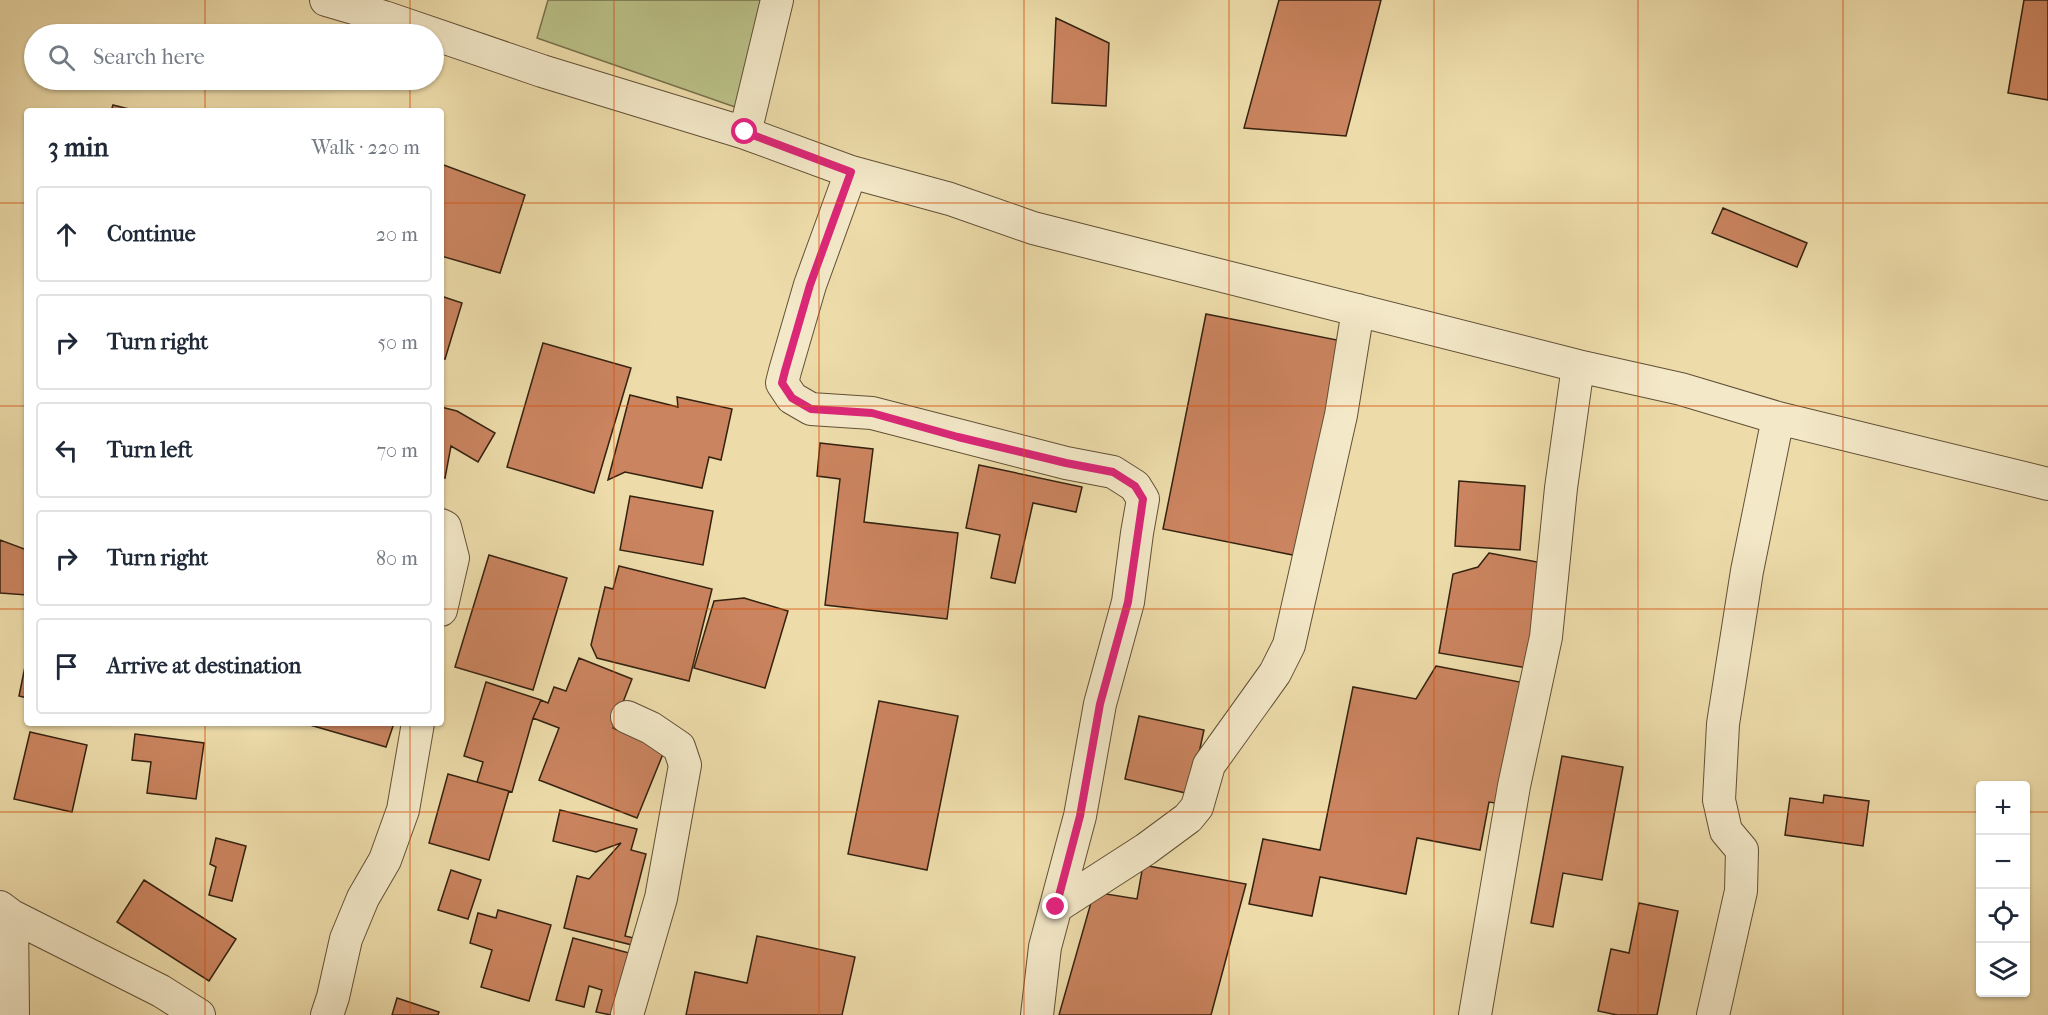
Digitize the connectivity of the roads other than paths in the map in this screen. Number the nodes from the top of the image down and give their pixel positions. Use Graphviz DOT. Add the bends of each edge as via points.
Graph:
graph roads {
  1 [pos="326,0"];
  2 [pos="777,0"];
  3 [pos="404,24"];
  4 [pos="444,38"];
  5 [pos="745,132"];
  6 [pos="851,172"];
  7 [pos="1358,310"];
  8 [pos="1578,366"];
  9 [pos="1778,418"];
  10 [pos="2048,484"];
  11 [pos="444,526"];
  12 [pos="444,597"];
  13 [pos="627,717"];
  14 [pos="417,726"];
  15 [pos="1056,907"];
  16 [pos="6,912"];
  17 [pos="13,1015"];
  18 [pos="199,1015"];
  19 [pos="327,1015"];
  20 [pos="627,1015"];
  21 [pos="1037,1015"];
  22 [pos="1475,1015"];
  23 [pos="1713,1015"];
  1 -- 3 [label="street"];
  2 -- 5 [label="street"];
  4 -- 5 [label="street" via="542,72"];
  5 -- 6 [label="street"];
  6 -- 7 [label="street" via="950,199 1033,228"];
  6 -- 15 [label="street" via="810,285 785,371 782,383 792,398 811,409 872,413 1055,461 1113,472 1135,486 1143,499 1128,602 1100,704 1080,816"];
  7 -- 8 [label="street"];
  7 -- 15 [label="street" via="1341,415 1289,645 1275,673 1209,765 1197,807 1188,818"];
  8 -- 9 [label="street" via="1681,389"];
  8 -- 22 [label="street" via="1546,637 1514,786"];
  9 -- 10 [label="street"];
  9 -- 23 [label="street" via="1747,571 1723,724 1719,800 1726,831 1742,850 1741,891"];
  11 -- 12 [label="street" via="453,558"];
  13 -- 20 [label="street" via="679,747 685,765 661,898"];
  14 -- 19 [label="street" via="403,810 385,860 346,939"];
  15 -- 21 [label="street" via="1045,947"];
  16 -- 17 [label="street"];
  16 -- 18 [label="street" via="161,991"];
}
